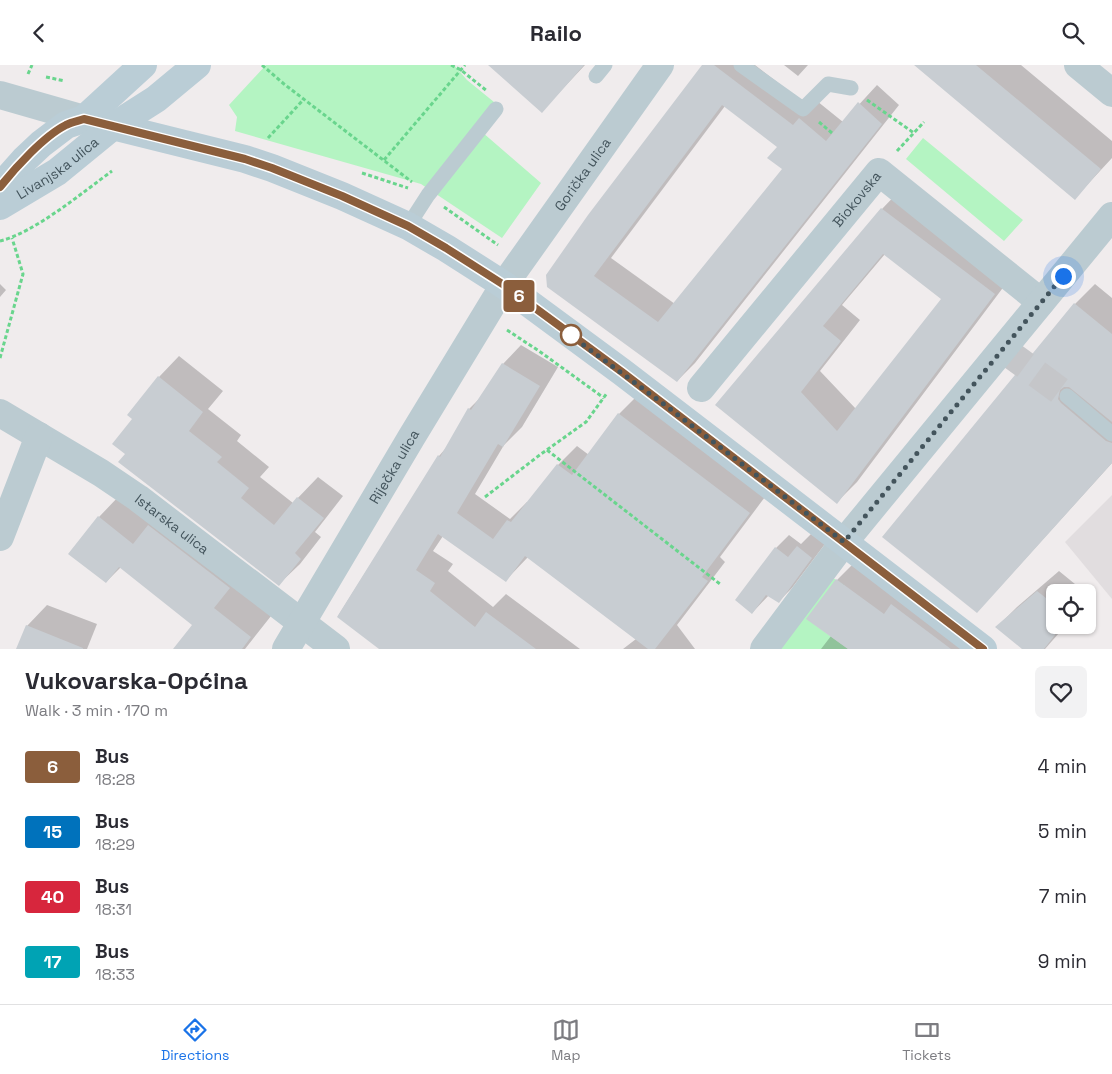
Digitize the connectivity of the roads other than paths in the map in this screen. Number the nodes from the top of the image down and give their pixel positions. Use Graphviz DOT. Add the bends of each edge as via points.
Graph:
graph roads {
  1 [pos="143,65"];
  2 [pos="197,65"];
  3 [pos="660,65"];
  4 [pos="741,65"];
  5 [pos="1078,65"];
  6 [pos="851,88"];
  7 [pos="1112,93"];
  8 [pos="0,95"];
  9 [pos="496,109"];
  10 [pos="84,119"];
  11 [pos="112,127"];
  12 [pos="0,187"];
  13 [pos="0,206"];
  14 [pos="1112,216"];
  15 [pos="408,226"];
  16 [pos="504,285"];
  17 [pos="1041,303"];
  18 [pos="701,387"];
  19 [pos="1067,396"];
  20 [pos="0,413"];
  21 [pos="1112,434"];
  22 [pos="38,436"];
  23 [pos="0,537"];
  24 [pos="844,542"];
  25 [pos="302,623"];
  26 [pos="286,649"];
  27 [pos="336,649"];
  28 [pos="764,649"];
  29 [pos="983,649"];
  1 -- 10 [label="street"];
  2 -- 11 [label="street, Livanjska ulica" via="156,99"];
  3 -- 16 [label="street, Gorička ulica"];
  4 -- 6 [label="lane" via="803,109 828,84"];
  5 -- 7 [label="street"];
  8 -- 10 [label="street"];
  9 -- 15 [label="lane" via="428,195"];
  10 -- 11 [label="street"];
  10 -- 12 [label="street, Livanjska ulica" via="56,132 24,159"];
  11 -- 13 [label="street, Livanjska ulica" via="57,172"];
  11 -- 15 [label="street" via="272,168"];
  14 -- 17 [label="street"];
  15 -- 16 [label="street"];
  16 -- 24 [label="street"];
  16 -- 25 [label="street, Riječka ulica"];
  17 -- 18 [label="street, Biokovska" via="879,172"];
  17 -- 24 [label="street"];
  19 -- 21 [label="lane"];
  20 -- 22 [label="street, Istarska ulica"];
  22 -- 23 [label="street"];
  22 -- 25 [label="street, Istarska ulica" via="138,498"];
  24 -- 28 [label="street"];
  24 -- 29 [label="street"];
  25 -- 26 [label="street, Riječka ulica"];
  25 -- 27 [label="street, Istarska ulica"];
}
